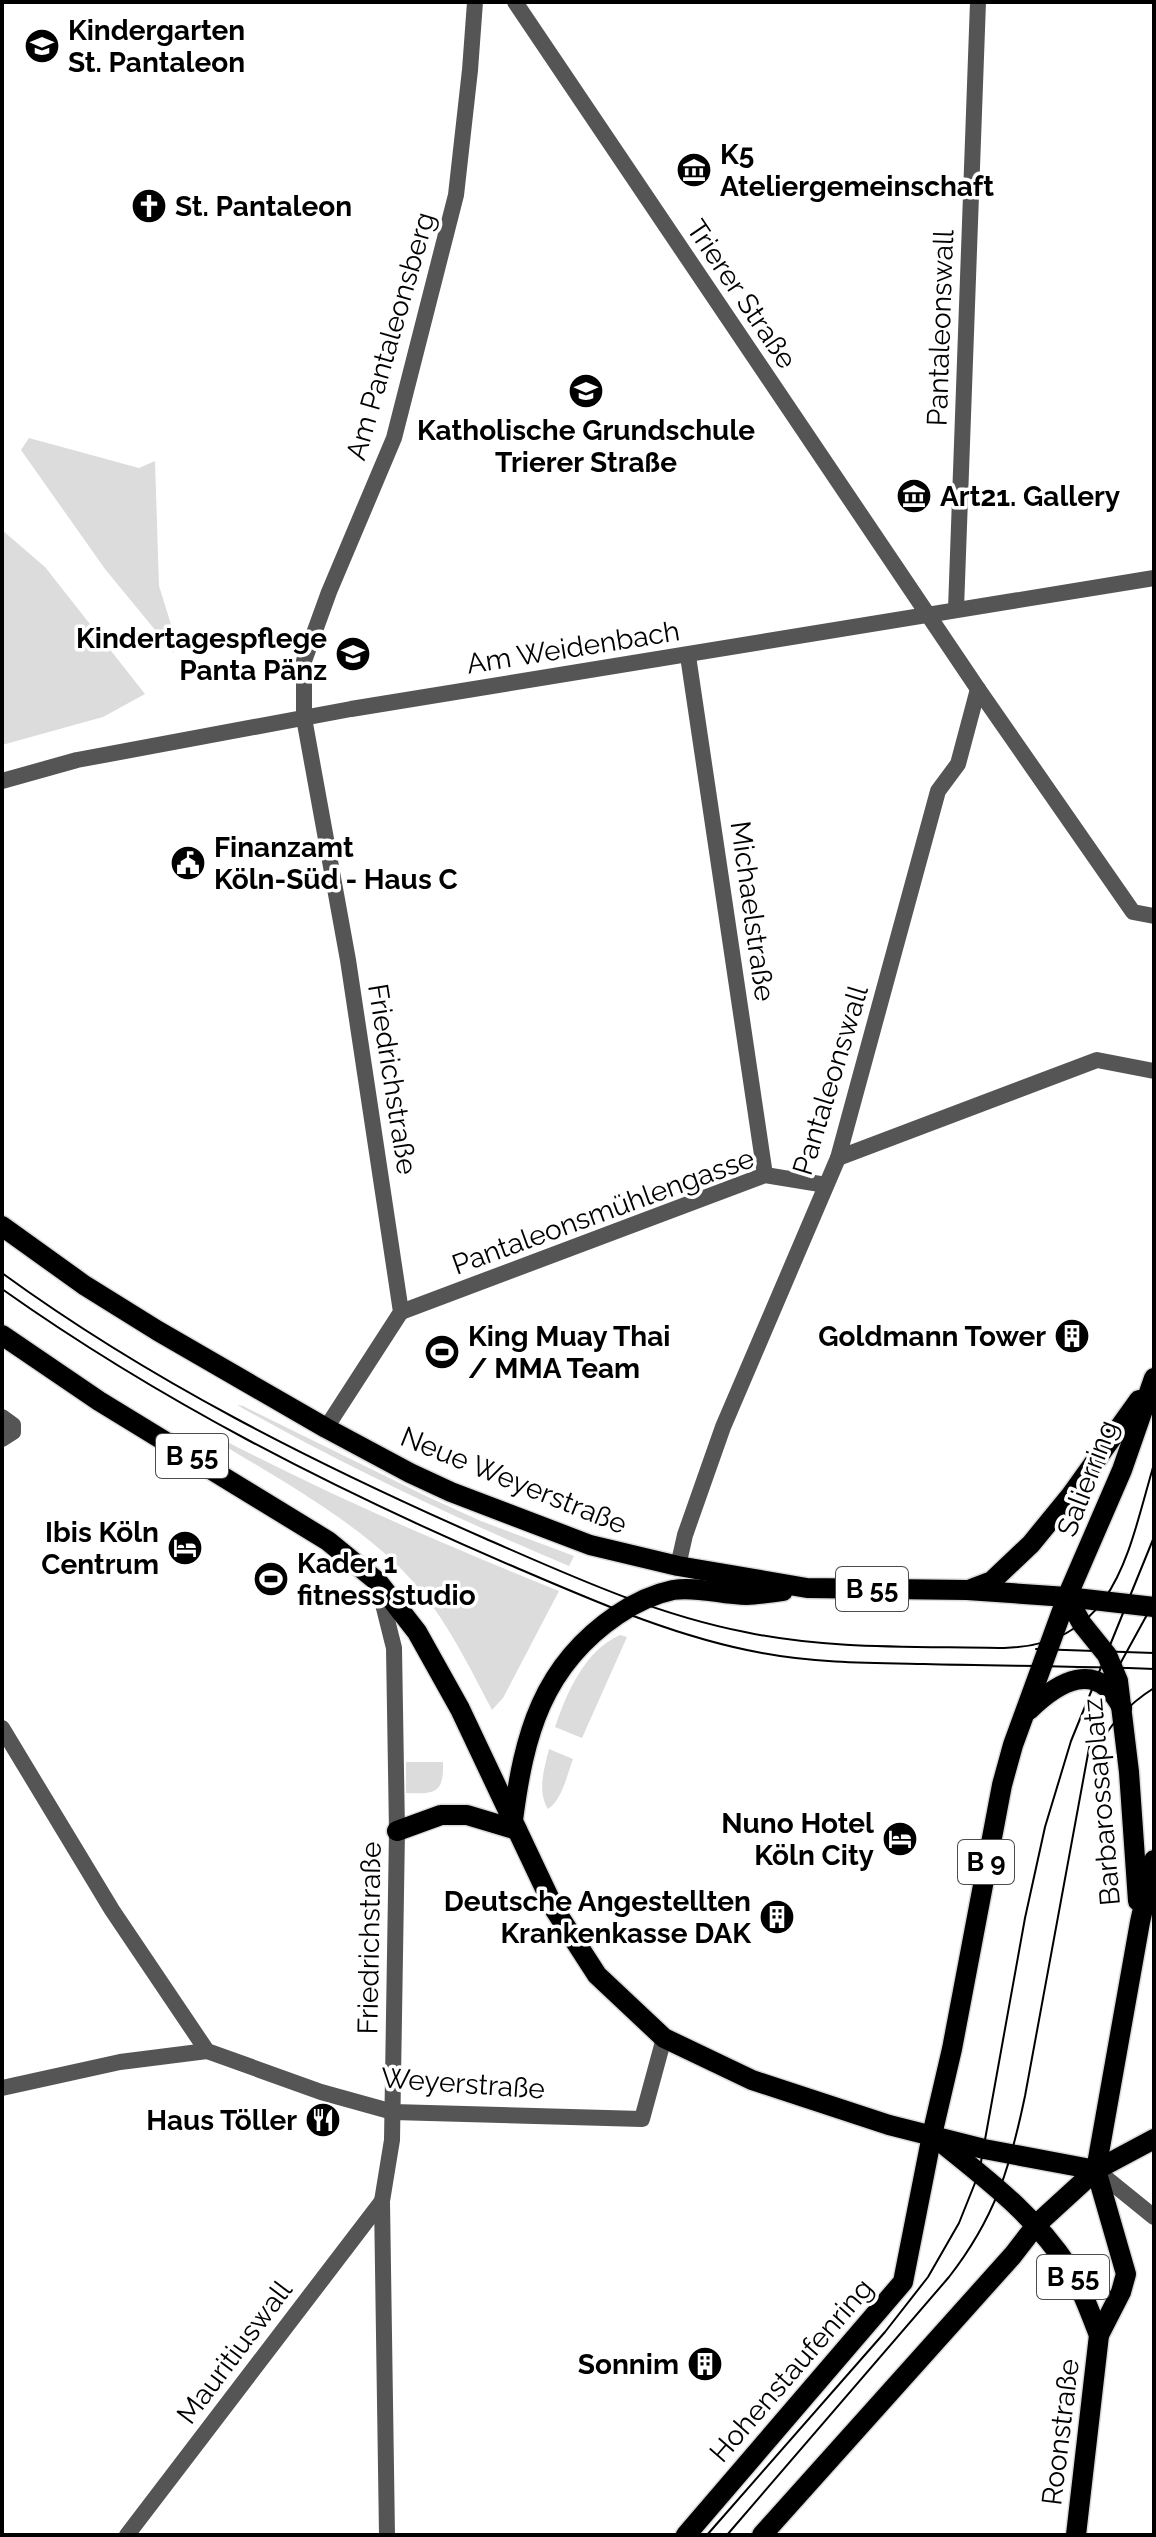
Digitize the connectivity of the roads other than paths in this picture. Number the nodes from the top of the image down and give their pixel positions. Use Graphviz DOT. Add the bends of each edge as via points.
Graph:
graph roads {
  1 [pos="475,2"];
  2 [pos="515,2"];
  3 [pos="978,2"];
  4 [pos="1154,578"];
  5 [pos="956,609"];
  6 [pos="928,614"];
  7 [pos="688,656"];
  8 [pos="978,689"];
  9 [pos="304,718"];
  10 [pos="2,781"];
  11 [pos="1154,916"];
  12 [pos="1154,1071"];
  13 [pos="838,1158"];
  14 [pos="765,1175"];
  15 [pos="826,1185"];
  16 [pos="2,1226"];
  17 [pos="401,1312"];
  18 [pos="2,1335"];
  19 [pos="1154,1379"];
  20 [pos="2,1417"];
  21 [pos="326,1428"];
  22 [pos="2,1439"];
  23 [pos="678,1566"];
  24 [pos="378,1582"];
  25 [pos="807,1588"];
  26 [pos="967,1590"];
  27 [pos="1067,1597"];
  28 [pos="1154,1607"];
  29 [pos="1123,1711"];
  30 [pos="1026,1713"];
  31 [pos="2,1728"];
  32 [pos="515,1825"];
  33 [pos="397,1831"];
  34 [pos="1154,1860"];
  35 [pos="1140,1922"];
  36 [pos="664,2038"];
  37 [pos="207,2051"];
  38 [pos="2,2088"];
  39 [pos="393,2112"];
  40 [pos="932,2135"];
  41 [pos="1154,2139"];
  42 [pos="1096,2170"];
  43 [pos="382,2201"];
  44 [pos="1154,2217"];
  45 [pos="1037,2224"];
  46 [pos="1099,2335"];
  47 [pos="127,2535"];
  48 [pos="387,2535"];
  49 [pos="686,2535"];
  50 [pos="762,2535"];
  51 [pos="1076,2535"];
  1 -- 9 [label="street, Am Pantaleonsberg" via="456,195 394,438 304,661"];
  2 -- 6 [label="street, Trierer Straße"];
  3 -- 5 [label="street, Pantaleonswall"];
  4 -- 5 [label="street, Am Weidenbach"];
  5 -- 6 [label="street, Am Weidenbach"];
  6 -- 7 [label="street, Am Weidenbach"];
  6 -- 8 [label="street"];
  7 -- 9 [label="street, Am Weidenbach"];
  7 -- 14 [label="street, Michaelstraße"];
  8 -- 11 [label="street" via="1133,912"];
  8 -- 13 [label="street, Pantaleonswall" via="958,764 938,791"];
  9 -- 10 [label="street, Am Weidenbach" via="77,760"];
  9 -- 17 [label="street, Friedrichstraße" via="348,960"];
  12 -- 13 [label="street" via="1097,1060"];
  13 -- 15 [label="street, Pantaleonswall"];
  14 -- 15 [label="street, Pantaleonsmühlengasse"];
  14 -- 17 [label="street, Pantaleonsmühlengasse"];
  15 -- 23 [label="street, Pantaleonswall" via="723,1427"];
  16 -- 21 [label="main road, Neue Weyerstraße / B 55" via="145,1324"];
  17 -- 21 [label="street"];
  18 -- 24 [label="main road, B 55" via="328,1541"];
  19 -- 26 [label="main road, B 55" via="1031,1544 992,1581"];
  19 -- 27 [label="main road, Salierring / B 9" via="1122,1470"];
  20 -- 22 [label="street" via="13,1425 13,1432"];
  21 -- 23 [label="main road, Neue Weyerstraße / B 55" via="451,1492 590,1545"];
  23 -- 25 [label="main road, Neue Weyerstraße / B 55"];
  24 -- 32 [label="main road, B 55" via="417,1632"];
  24 -- 33 [label="street, Friedrichstraße" via="394,1648"];
  25 -- 26 [label="main road, Neue Weyerstraße / B 55"];
  25 -- 32 [label="main road" via="747,1595 670,1591 599,1627 570,1656 542,1701 518,1775"];
  26 -- 27 [label="main road, Neue Weyerstraße / B 55"];
  27 -- 28 [label="main road"];
  27 -- 29 [label="main road, Barbarossaplatz" via="1107,1655"];
  27 -- 30 [label="main road, Barbarossaplatz / B 9"];
  29 -- 30 [label="main road" via="1113,1693 1081,1677 1047,1693"];
  29 -- 35 [label="main road, Barbarossaplatz"];
  30 -- 40 [label="main road, Barbarossaplatz / B 9" via="1002,1785"];
  31 -- 37 [label="street" via="112,1910"];
  32 -- 33 [label="main road" via="441,1815"];
  32 -- 36 [label="main road, B 55" via="555,1910 597,1975"];
  33 -- 39 [label="street, Friedrichstraße"];
  34 -- 35 [label="main road, Barbarossaplatz"];
  35 -- 42 [label="main road, Barbarossaplatz"];
  36 -- 39 [label="street, Weyerstraße" via="642,2119"];
  36 -- 40 [label="main road, B 55" via="752,2080"];
  37 -- 38 [label="street" via="120,2062"];
  37 -- 39 [label="street, Weyerstraße"];
  39 -- 43 [label="street, Friedrichstraße"];
  40 -- 42 [label="main road"];
  40 -- 45 [label="main road, B 55"];
  40 -- 49 [label="main road, Hohenstaufenring / B 9" via="903,2282"];
  41 -- 42 [label="main road"];
  42 -- 44 [label="street"];
  42 -- 45 [label="main road"];
  42 -- 46 [label="main road, Barbarossaplatz / B 55" via="1126,2274"];
  43 -- 47 [label="street, Mauritiuswall"];
  43 -- 48 [label="street, Friedrichstraße"];
  45 -- 46 [label="main road, B 55" via="1071,2270"];
  45 -- 50 [label="main road"];
  46 -- 51 [label="main road, Roonstraße / B 55"];
}
